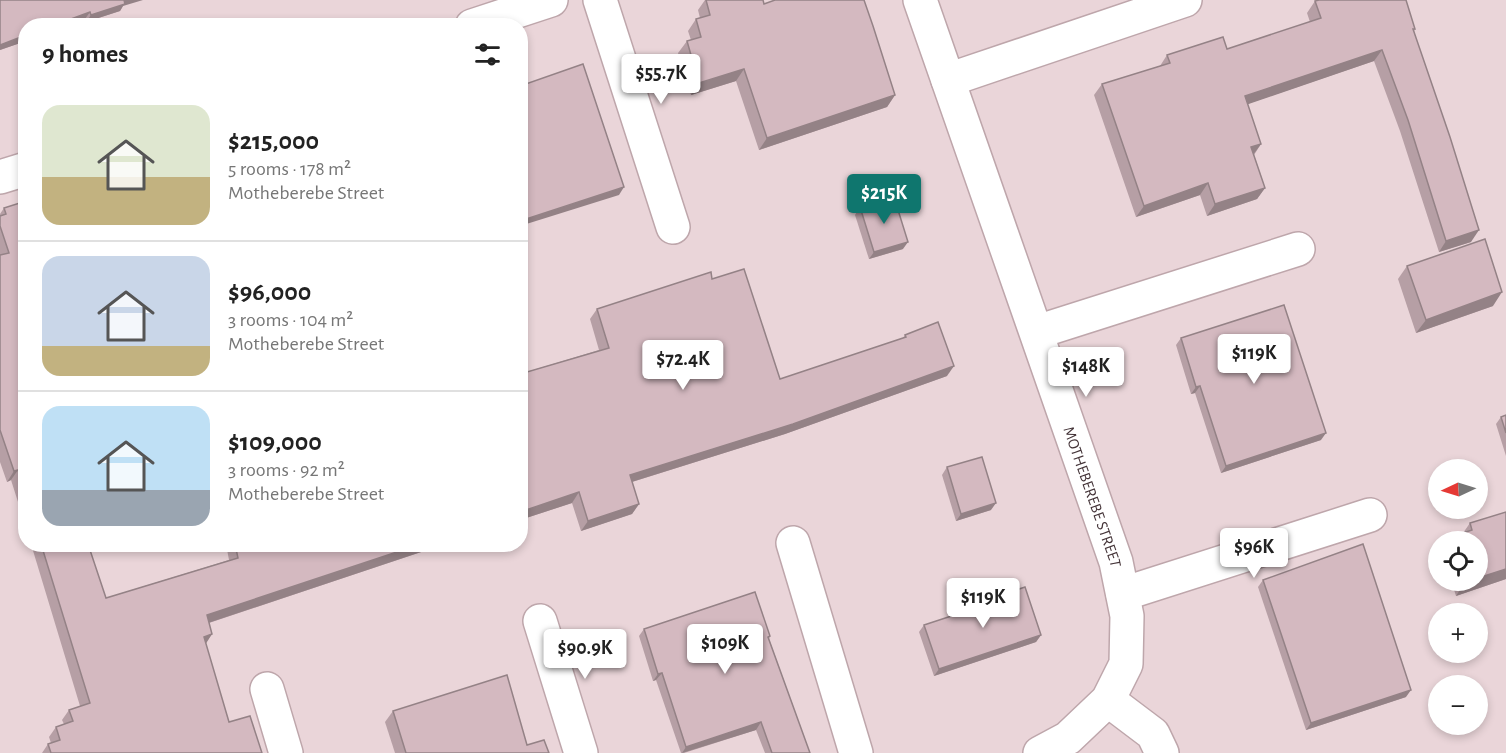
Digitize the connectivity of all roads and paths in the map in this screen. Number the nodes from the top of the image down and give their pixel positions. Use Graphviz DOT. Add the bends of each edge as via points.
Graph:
graph roads {
  1 [pos="552,0"];
  2 [pos="600,0"];
  3 [pos="920,0"];
  4 [pos="1185,0"];
  5 [pos="497,18"];
  6 [pos="948,81"];
  7 [pos="18,171"];
  8 [pos="0,177"];
  9 [pos="673,227"];
  10 [pos="1298,249"];
  11 [pos="1037,333"];
  12 [pos="1370,515"];
  13 [pos="793,543"];
  14 [pos="1124,594"];
  15 [pos="540,621"];
  16 [pos="267,689"];
  17 [pos="1108,700"];
  18 [pos="286,753"];
  19 [pos="581,753"];
  20 [pos="856,753"];
  21 [pos="1040,753"];
  22 [pos="1162,753"];
  1 -- 5 [label="street"];
  2 -- 9 [label="street"];
  3 -- 6 [label="street, MOTHEBEREBE STREET"];
  4 -- 6 [label="street"];
  6 -- 11 [label="street, MOTHEBEREBE STREET"];
  7 -- 8 [label="street"];
  10 -- 11 [label="street"];
  11 -- 14 [label="street, MOTHEBEREBE STREET"];
  12 -- 14 [label="street"];
  13 -- 20 [label="street"];
  14 -- 17 [label="street, MOTHEBEREBE STREET" via="1126,664"];
  15 -- 19 [label="street"];
  16 -- 18 [label="street"];
  17 -- 21 [label="street, MOTHEBEREBE STREET" via="1068,738"];
  17 -- 22 [label="street" via="1153,734"];
}
